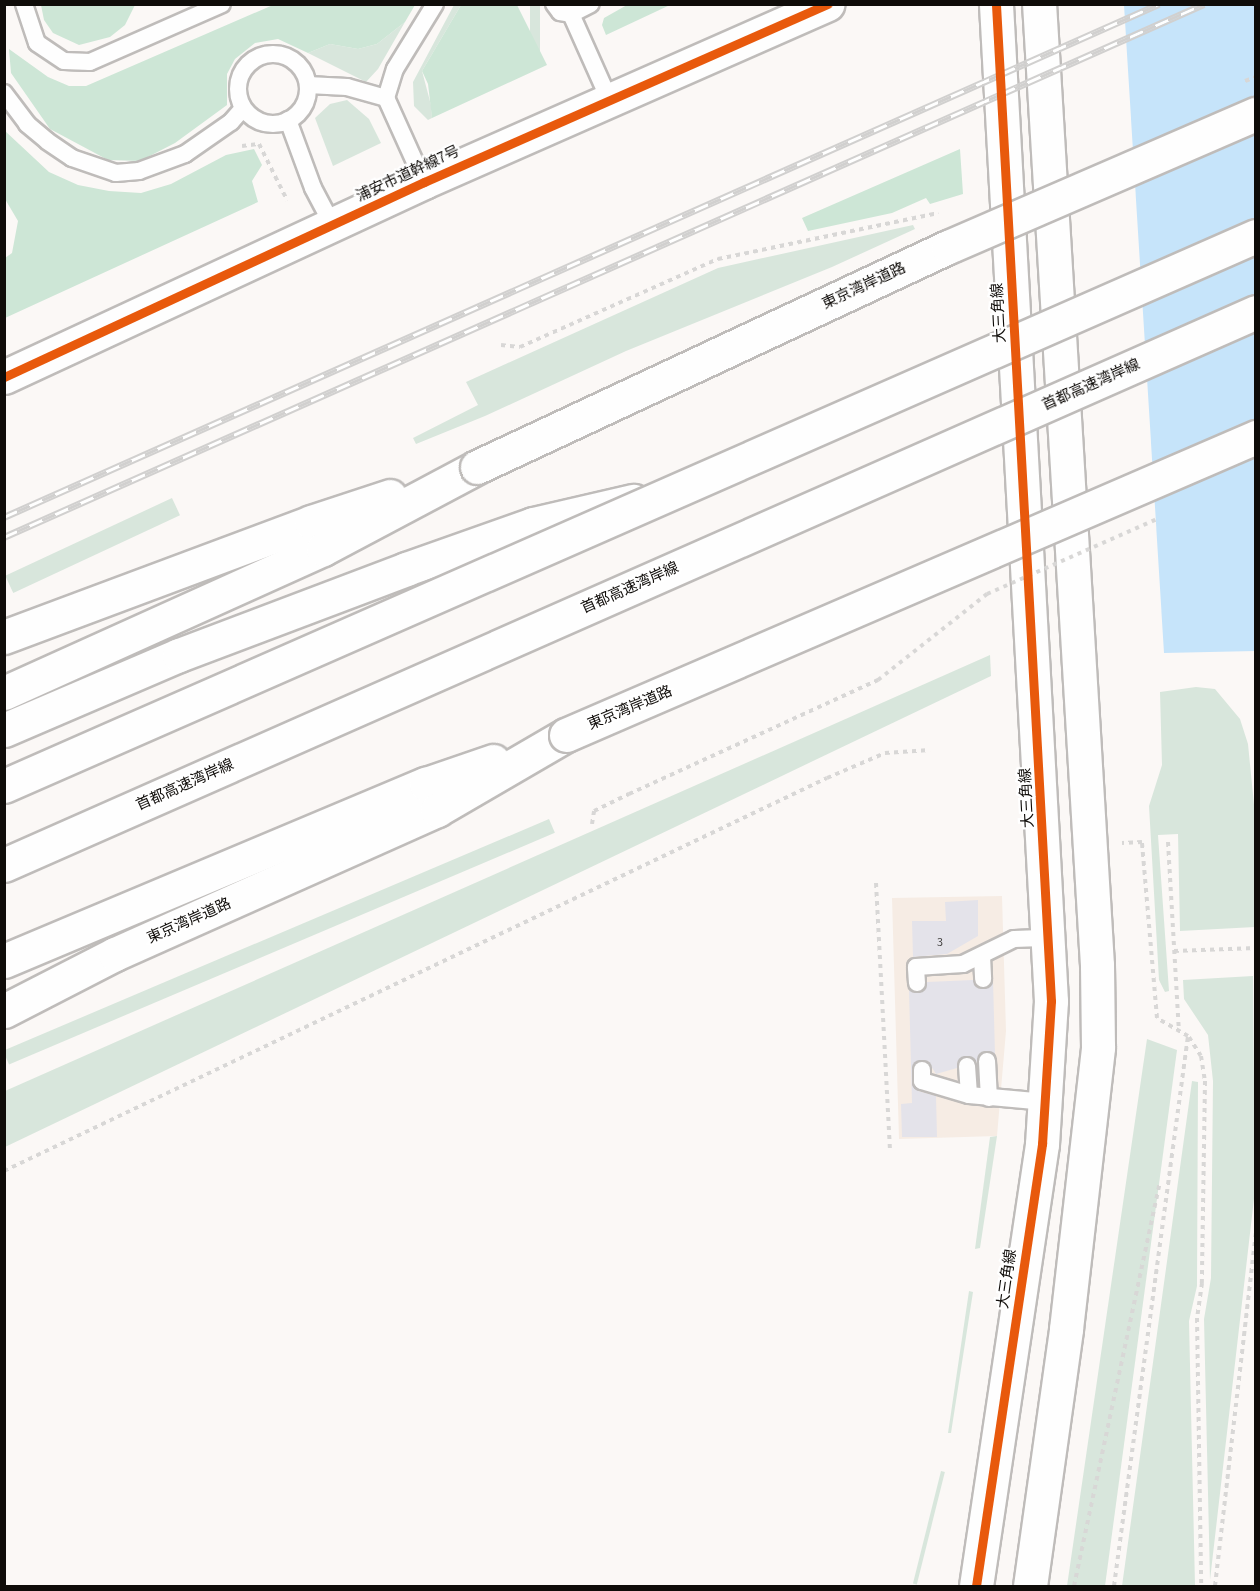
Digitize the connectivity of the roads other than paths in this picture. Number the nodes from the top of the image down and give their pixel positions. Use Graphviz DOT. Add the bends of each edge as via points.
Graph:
graph roads {
  1 [pos="24,4"];
  2 [pos="222,4"];
  3 [pos="435,4"];
  4 [pos="554,4"];
  5 [pos="591,4"];
  6 [pos="827,4"];
  7 [pos="996,4"];
  8 [pos="1039,4"];
  9 [pos="573,9"];
  10 [pos="308,86"];
  11 [pos="4,93"];
  12 [pos="386,98"];
  13 [pos="609,99"];
  14 [pos="243,108"];
  15 [pos="1256,114"];
  16 [pos="288,120"];
  17 [pos="424,182"];
  18 [pos="333,226"];
  19 [pos="1256,236"];
  20 [pos="1256,312"];
  21 [pos="4,377"];
  22 [pos="1256,436"];
  23 [pos="477,467"];
  24 [pos="680,490"];
  25 [pos="4,637"];
  26 [pos="4,693"];
  27 [pos="4,730"];
  28 [pos="566,735"];
  29 [pos="4,786"];
  30 [pos="4,865"];
  31 [pos="1048,938"];
  32 [pos="982,957"];
  33 [pos="4,961"];
  34 [pos="983,979"];
  35 [pos="917,983"];
  36 [pos="4,1011"];
  37 [pos="987,1061"];
  38 [pos="967,1066"];
  39 [pos="922,1070"];
  40 [pos="969,1095"];
  41 [pos="989,1098"];
  42 [pos="1046,1102"];
  43 [pos="976,1587"];
  44 [pos="1030,1587"];
  1 -- 2 [label="lane" via="37,43 64,61 90,62"];
  3 -- 12 [label="lane" via="395,69"];
  4 -- 9 [label="lane" via="560,12"];
  5 -- 9 [label="lane"];
  6 -- 13 [label="main road, 浦安市道幹線7号"];
  7 -- 31 [label="main road, 大三角線"];
  8 -- 44 [label="main road" via="1097,965 1098,1047 1067,1318"];
  9 -- 13 [label="lane"];
  10 -- 12 [label="lane" via="347,87"];
  10 -- 14 [label="lane" via="290,58 279,54 256,58 241,74 238,86"];
  10 -- 16 [label="lane" via="303,105"];
  11 -- 14 [label="lane" via="27,124 46,141 72,158 116,173 139,171 185,154 231,122"];
  12 -- 17 [label="lane"];
  13 -- 17 [label="main road, 浦安市道幹線7号"];
  14 -- 16 [label="lane" via="268,124"];
  15 -- 23 [label="main road, 東京湾岸道路, bridge" via="948,247"];
  16 -- 18 [label="lane" via="313,188"];
  17 -- 18 [label="main road, 浦安市道幹線7号"];
  18 -- 21 [label="main road, 浦安市道幹線7号"];
  19 -- 24 [label="main road, bridge"];
  20 -- 30 [label="main road, 首都高速湾岸線, bridge"];
  22 -- 28 [label="main road, 東京湾岸道路, bridge"];
  23 -- 25 [label="main road, 東京湾岸道路" via="311,522"];
  23 -- 26 [label="main road, 東京湾岸道路" via="323,549"];
  24 -- 27 [label="main road, bridge" via="533,524 417,565 179,655"];
  24 -- 29 [label="main road, bridge"];
  28 -- 33 [label="main road, 東京湾岸道路" via="426,784"];
  28 -- 36 [label="main road, 東京湾岸道路" via="437,810 115,954"];
  31 -- 32 [label="lane" via="1014,939"];
  31 -- 42 [label="main road, 大三角線" via="1051,1001"];
  32 -- 34 [label="lane"];
  32 -- 35 [label="lane" via="963,972 936,974 916,967"];
  37 -- 41 [label="lane"];
  38 -- 40 [label="lane"];
  39 -- 40 [label="lane" via="922,1081 941,1079"];
  40 -- 41 [label="lane"];
  41 -- 42 [label="lane"];
  42 -- 43 [label="main road, 大三角線"];
}
